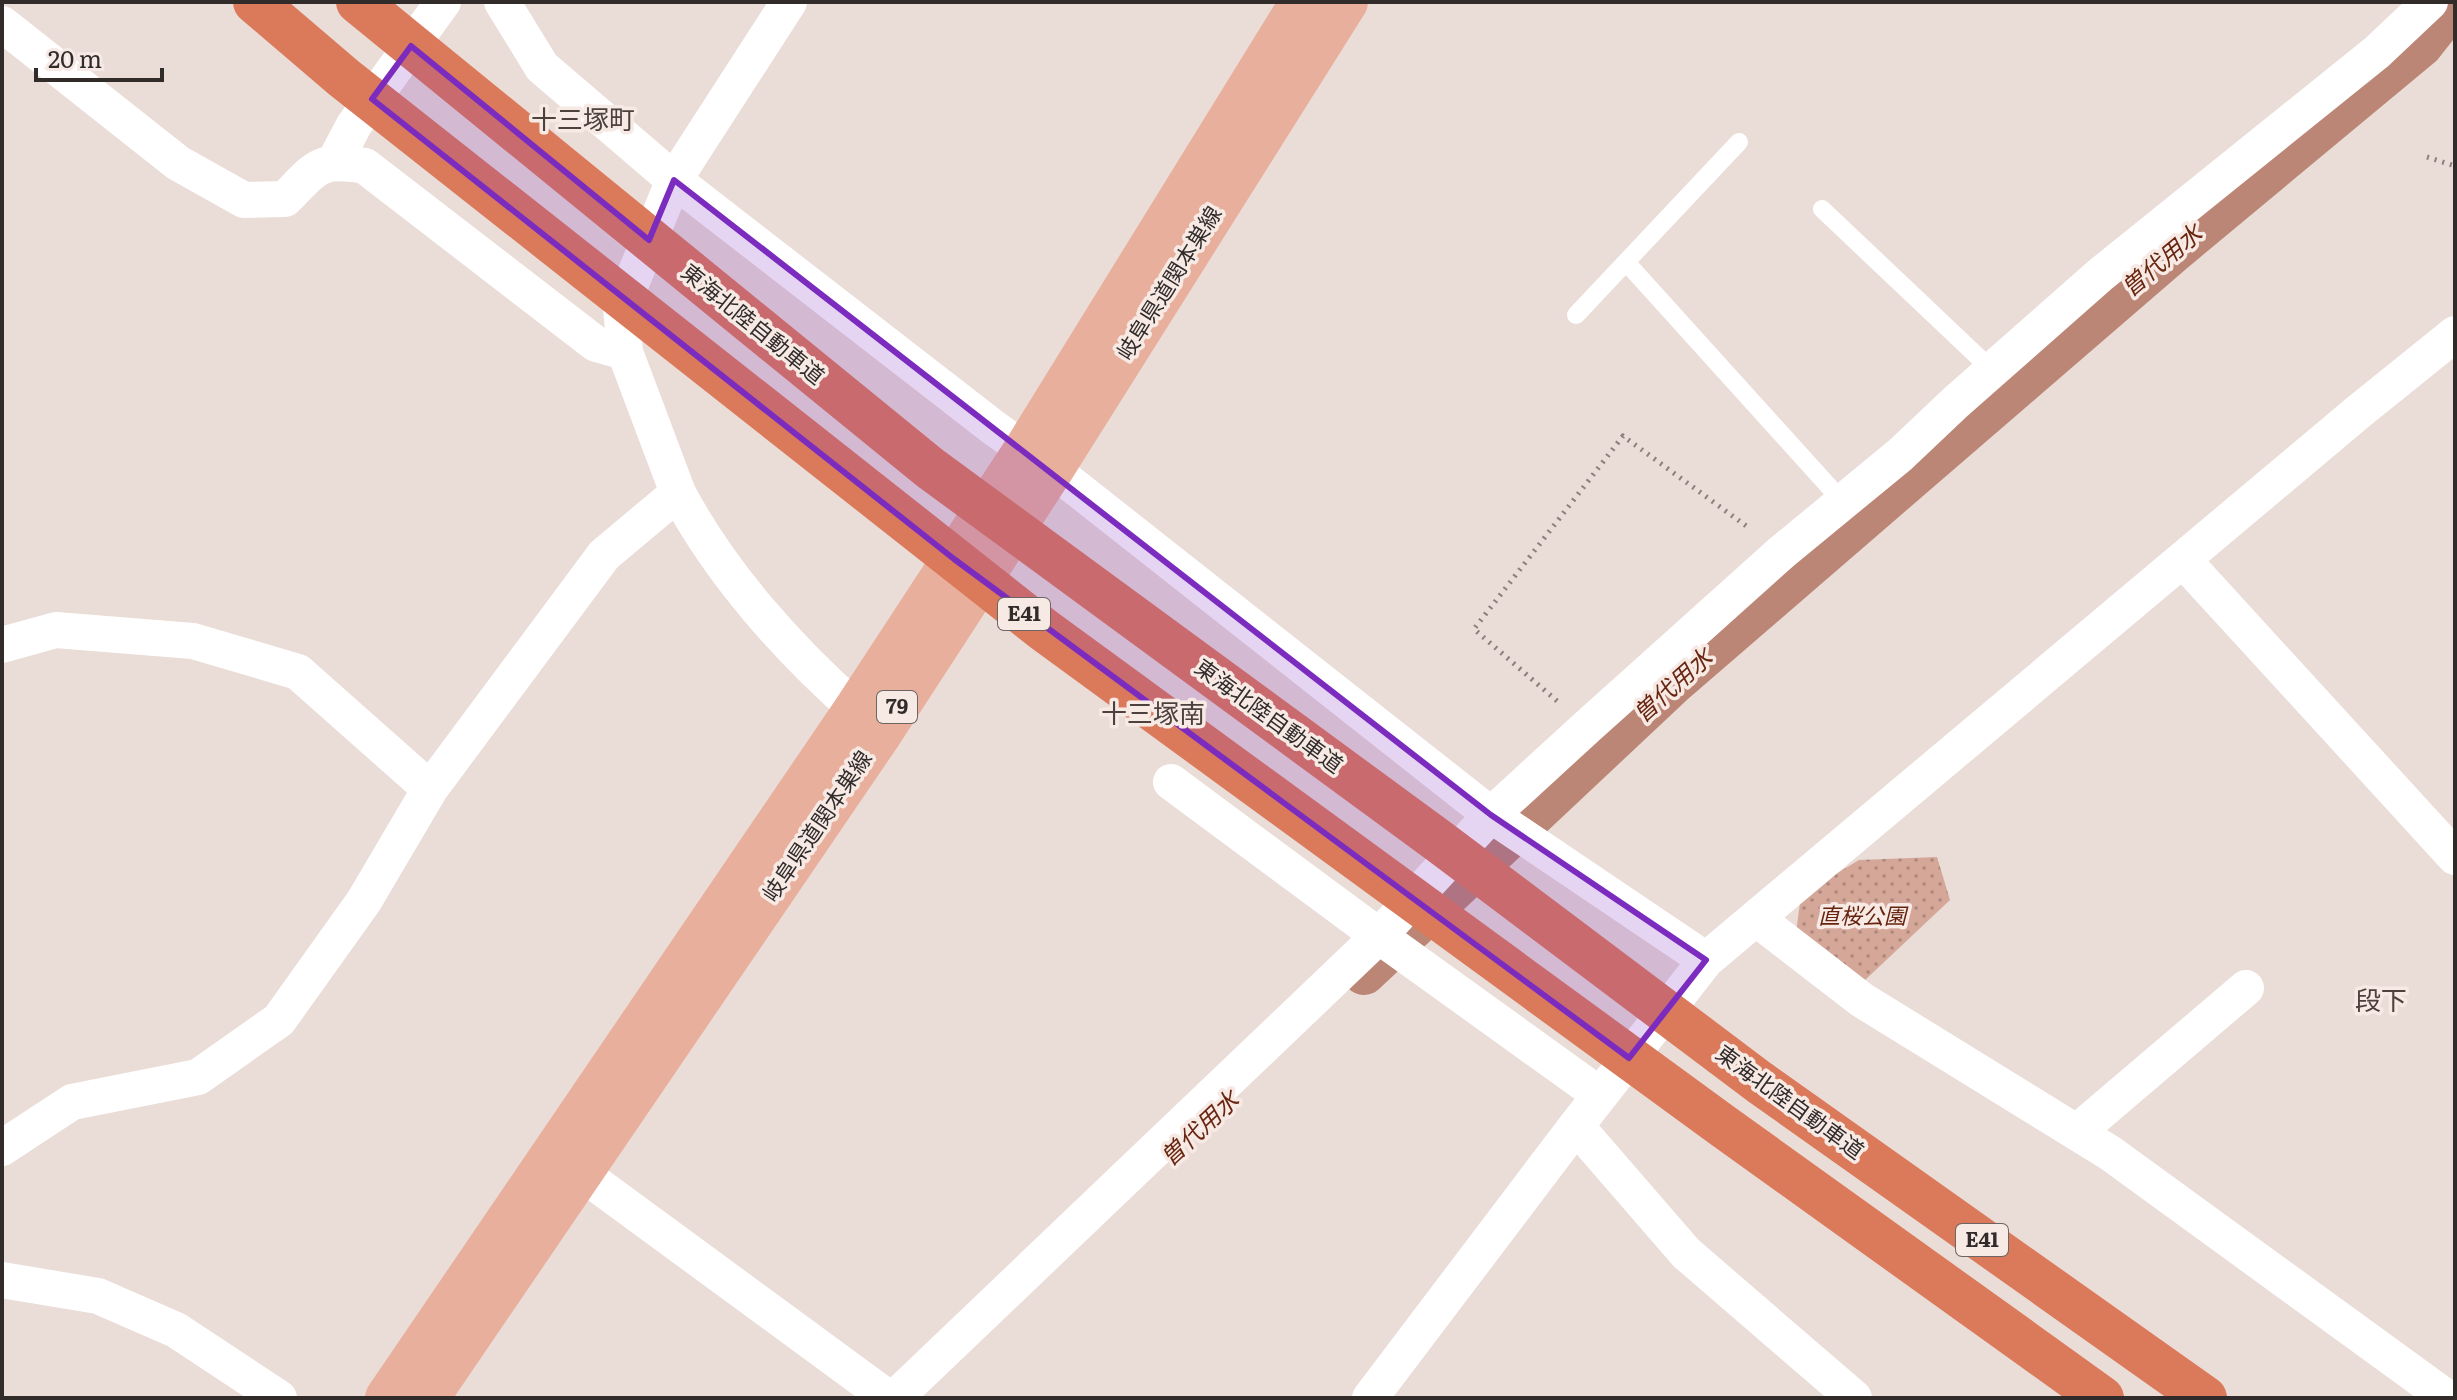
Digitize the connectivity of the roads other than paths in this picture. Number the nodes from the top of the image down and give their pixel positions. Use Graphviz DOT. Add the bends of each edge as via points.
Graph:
graph roads {
  1 [pos="255,2"];
  2 [pos="358,2"];
  3 [pos="443,2"];
  4 [pos="502,2"];
  5 [pos="789,2"];
  6 [pos="1302,2"];
  7 [pos="1346,2"];
  8 [pos="2430,2"];
  9 [pos="2,24"];
  10 [pos="1739,142"];
  11 [pos="335,161"];
  12 [pos="674,180"];
  13 [pos="1822,209"];
  14 [pos="1626,262"];
  15 [pos="1576,315"];
  16 [pos="2455,334"];
  17 [pos="625,352"];
  18 [pos="1992,370"];
  19 [pos="1039,459"];
  20 [pos="678,493"];
  21 [pos="1843,502"];
  22 [pos="2184,561"];
  23 [pos="2,645"];
  24 [pos="856,709"];
  25 [pos="1171,782"];
  26 [pos="430,789"];
  27 [pos="1491,815"];
  28 [pos="2455,857"];
  29 [pos="1757,919"];
  30 [pos="1379,936"];
  31 [pos="1706,960"];
  32 [pos="2246,988"];
  33 [pos="1600,1095"];
  34 [pos="1576,1126"];
  35 [pos="2077,1132"];
  36 [pos="2,1148"];
  37 [pos="580,1172"];
  38 [pos="2,1280"];
  39 [pos="279,1398"];
  40 [pos="387,1398"];
  41 [pos="427,1398"];
  42 [pos="888,1398"];
  43 [pos="895,1398"];
  44 [pos="1370,1398"];
  45 [pos="1854,1398"];
  46 [pos="2102,1398"];
  47 [pos="2205,1398"];
  48 [pos="2447,1398"];
  1 -- 46 [label="highway, E41" via="344,78 1044,630"];
  2 -- 47 [label="highway, 東海北陸自動車道 / E41" via="930,468 1759,1082"];
  3 -- 11 [label="street" via="354,125"];
  4 -- 12 [label="street" via="542,67"];
  5 -- 12 [label="street"];
  6 -- 19 [label="main road, 岐阜県道関本巣線 / 79"];
  7 -- 19 [label="main road, 岐阜県道関本巣線 / 79"];
  8 -- 18 [label="street" via="2377,52 2100,275"];
  9 -- 11 [label="street" via="178,163 244,200 285,199 316,169"];
  10 -- 14 [label="lane"];
  11 -- 17 [label="street" via="365,166 596,344"];
  12 -- 17 [label="street" via="621,308"];
  12 -- 19 [label="street"];
  13 -- 18 [label="lane"];
  14 -- 15 [label="lane"];
  14 -- 21 [label="lane"];
  16 -- 22 [label="street"];
  17 -- 20 [label="street"];
  18 -- 21 [label="street"];
  19 -- 24 [label="main road, 岐阜県道関本巣線 / 79"];
  19 -- 27 [label="street"];
  19 -- 37 [label="main road, 岐阜県道関本巣線 / 79" via="879,735"];
  20 -- 24 [label="street" via="747,596"];
  20 -- 26 [label="street" via="604,555"];
  21 -- 27 [label="street"];
  22 -- 28 [label="street"];
  22 -- 29 [label="street"];
  23 -- 26 [label="street" via="56,630 193,641 298,672"];
  24 -- 40 [label="main road, 岐阜県道関本巣線 / 79"];
  25 -- 30 [label="street"];
  26 -- 36 [label="street" via="364,901 279,1020 198,1077 72,1102"];
  27 -- 30 [label="street"];
  27 -- 31 [label="street"];
  29 -- 31 [label="street"];
  29 -- 35 [label="street" via="1862,1000"];
  30 -- 33 [label="street"];
  30 -- 43 [label="street"];
  31 -- 33 [label="street"];
  32 -- 35 [label="street"];
  33 -- 34 [label="street"];
  34 -- 44 [label="street"];
  34 -- 45 [label="street" via="1686,1253"];
  35 -- 48 [label="street"];
  37 -- 41 [label="main road, 岐阜県道関本巣線 / 79"];
  37 -- 42 [label="street"];
  38 -- 39 [label="street" via="98,1296 176,1330"];
}
